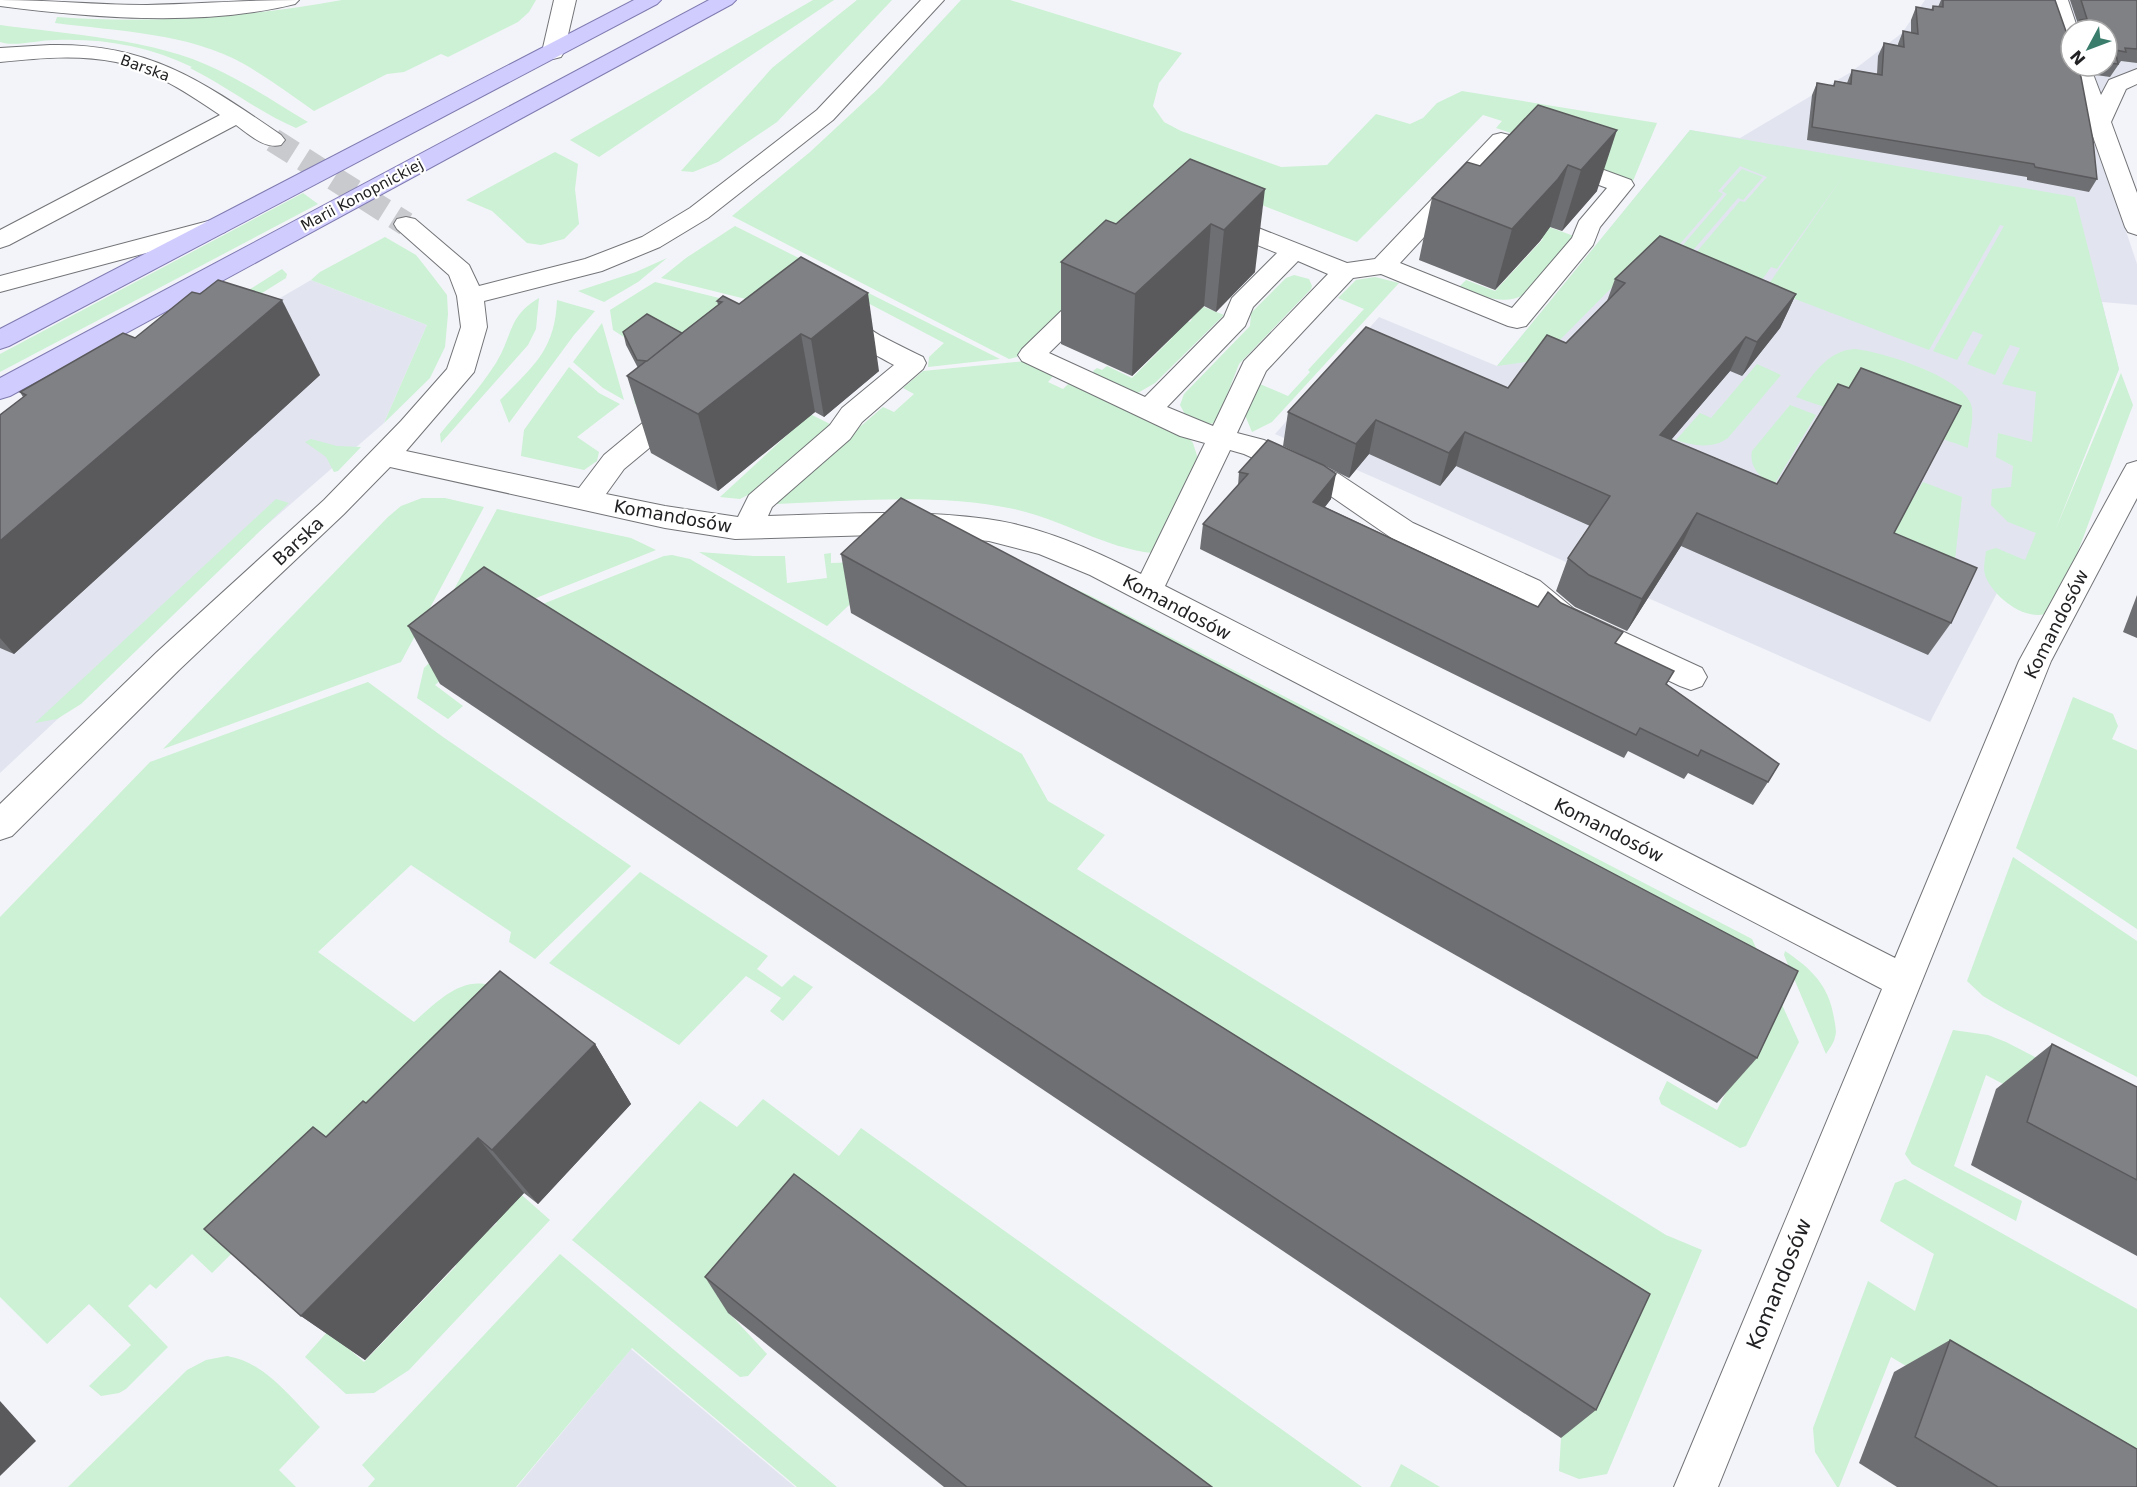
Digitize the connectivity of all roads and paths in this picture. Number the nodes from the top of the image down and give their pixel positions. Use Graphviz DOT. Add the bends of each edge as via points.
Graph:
graph roads {
  1 [pos="288,0"];
  2 [pos="565,0"];
  3 [pos="650,0"];
  4 [pos="725,0"];
  5 [pos="933,0"];
  6 [pos="2057,0"];
  7 [pos="1,1"];
  8 [pos="2063,18"];
  9 [pos="553,52"];
  10 [pos="0,55"];
  11 [pos="2137,76"];
  12 [pos="2083,78"];
  13 [pos="237,115"];
  14 [pos="2098,124"];
  15 [pos="273,140"];
  16 [pos="1194,211"];
  17 [pos="406,224"];
  18 [pos="216,226"];
  19 [pos="2137,227"];
  20 [pos="0,240"];
  21 [pos="1294,251"];
  22 [pos="1383,266"];
  23 [pos="1345,271"];
  24 [pos="1114,274"];
  25 [pos="0,284"];
  26 [pos="470,296"];
  27 [pos="817,310"];
  28 [pos="0,340"];
  29 [pos="0,390"];
  30 [pos="696,393"];
  31 [pos="1149,409"];
  32 [pos="1222,438"];
  33 [pos="385,456"];
  34 [pos="2137,471"];
  35 [pos="586,499"];
  36 [pos="749,528"];
  37 [pos="1147,591"];
  38 [pos="1691,677"];
  39 [pos="0,826"];
  40 [pos="1903,981"];
  41 [pos="1696,1487"];
  1 -- 7 [label="street" via="215,10 144,12 75,10"];
  2 -- 9 [label="street"];
  3 -- 9 [label="main road"];
  4 -- 29 [label="main road, Marii Konopnickiej"];
  5 -- 26 [label="street" via="825,115 699,213 651,242 593,265"];
  6 -- 8 [label="street"];
  9 -- 18 [label="main road"];
  10 -- 13 [label="street, Barska" via="82,53 132,60 195,88"];
  11 -- 14 [label="street" via="2117,85"];
  12 -- 14 [label="street"];
  13 -- 15 [label="street, Barska"];
  13 -- 20 [label="street"];
  14 -- 19 [label="street"];
  16 -- 21 [label="street"];
  17 -- 26 [label="street, Barska" via="460,271"];
  18 -- 25 [label="street"];
  18 -- 28 [label="main road"];
  21 -- 23 [label="street"];
  21 -- 31 [label="street" via="1241,304 1236,320"];
  22 -- 22 [label="street" via="1501,140 1622,185 1588,226 1584,240 1517,320"];
  22 -- 23 [label="street"];
  23 -- 32 [label="street" via="1251,372"];
  24 -- 31 [label="street" via="1031,355"];
  26 -- 33 [label="street, Barska" via="474,327 460,372"];
  27 -- 36 [label="street" via="913,363 759,502"];
  30 -- 35 [label="street" via="614,462"];
  31 -- 32 [label="street" via="1190,429"];
  32 -- 37 [label="street"];
  32 -- 38 [label="street" via="1277,456 1329,481 1403,531 1529,589 1563,617"];
  33 -- 35 [label="street, Komandosów"];
  33 -- 39 [label="street, Barska"];
  34 -- 40 [label="street, Komandosów" via="2035,661"];
  35 -- 36 [label="street, Komandosów" via="698,523"];
  36 -- 37 [label="street, Komandosów" via="911,523 989,530 1047,544"];
  37 -- 40 [label="street, Komandosów"];
  40 -- 41 [label="street, Komandosów"];
}
